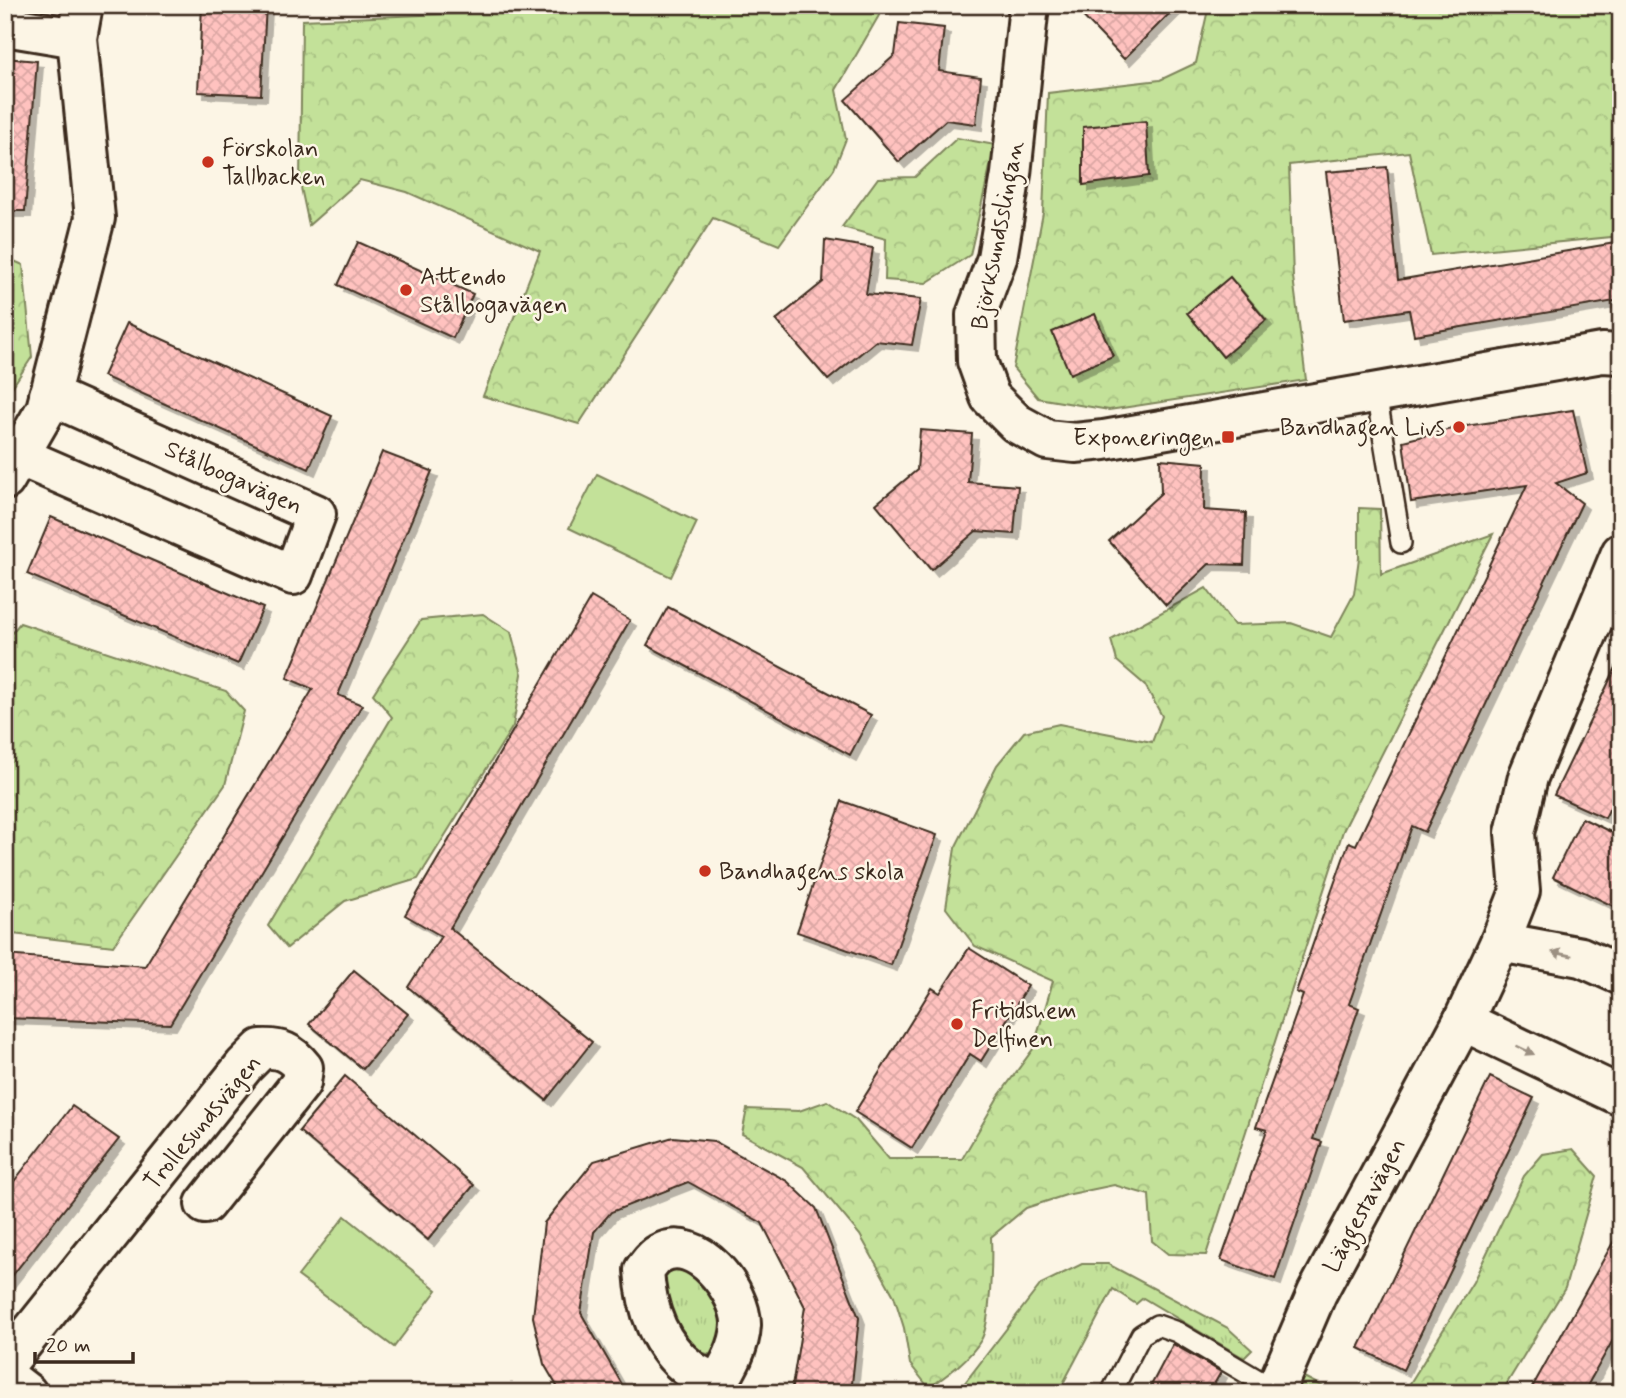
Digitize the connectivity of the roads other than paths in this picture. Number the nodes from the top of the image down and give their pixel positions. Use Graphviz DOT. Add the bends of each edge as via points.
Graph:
graph roads {
  1 [pos="1030,5"];
  2 [pos="80,22"];
  3 [pos="5,26"];
  4 [pos="1621,354"];
  5 [pos="1376,393"];
  6 [pos="48,395"];
  7 [pos="12,468"];
  8 [pos="1401,543"];
  9 [pos="1621,553"];
  10 [pos="1500,942"];
  11 [pos="1621,975"];
  12 [pos="1463,1021"];
  13 [pos="1621,1096"];
  14 [pos="205,1204"];
  15 [pos="5,1365"];
  16 [pos="5,1377"];
  17 [pos="1274,1391"];
  18 [pos="27,1393"];
  19 [pos="1111,1393"];
  1 -- 5 [label="street, Björksundsslingan" via="997,258 976,315 977,361 990,397 1016,423 1048,440 1075,443"];
  2 -- 3 [label="street"];
  2 -- 6 [label="street, Stålbogavägen" via="95,218"];
  4 -- 5 [label="street, Björksundsslingan" via="1602,353"];
  5 -- 8 [label="lane"];
  6 -- 7 [label="street, Stålbogavägen" via="46,408"];
  6 -- 7 [label="street, Stålbogavägen" via="316,514 293,575"];
  9 -- 10 [label="street, Läggestavägen" via="1528,777 1515,833 1520,891"];
  11 -- 10 [label="street, one-way" via="1581,957"];
  10 -- 12 [label="street, Läggestavägen"];
  12 -- 13 [label="street, one-way"];
  12 -- 17 [label="street, Läggestavägen" via="1317,1293"];
  14 -- 15 [label="street, Trollesundsvägen" via="300,1083 303,1068 294,1056 277,1048 261,1049 244,1066"];
  16 -- 18 [label="street"];
  17 -- 19 [label="lane" via="1177,1332 1157,1325 1141,1335"];
}
